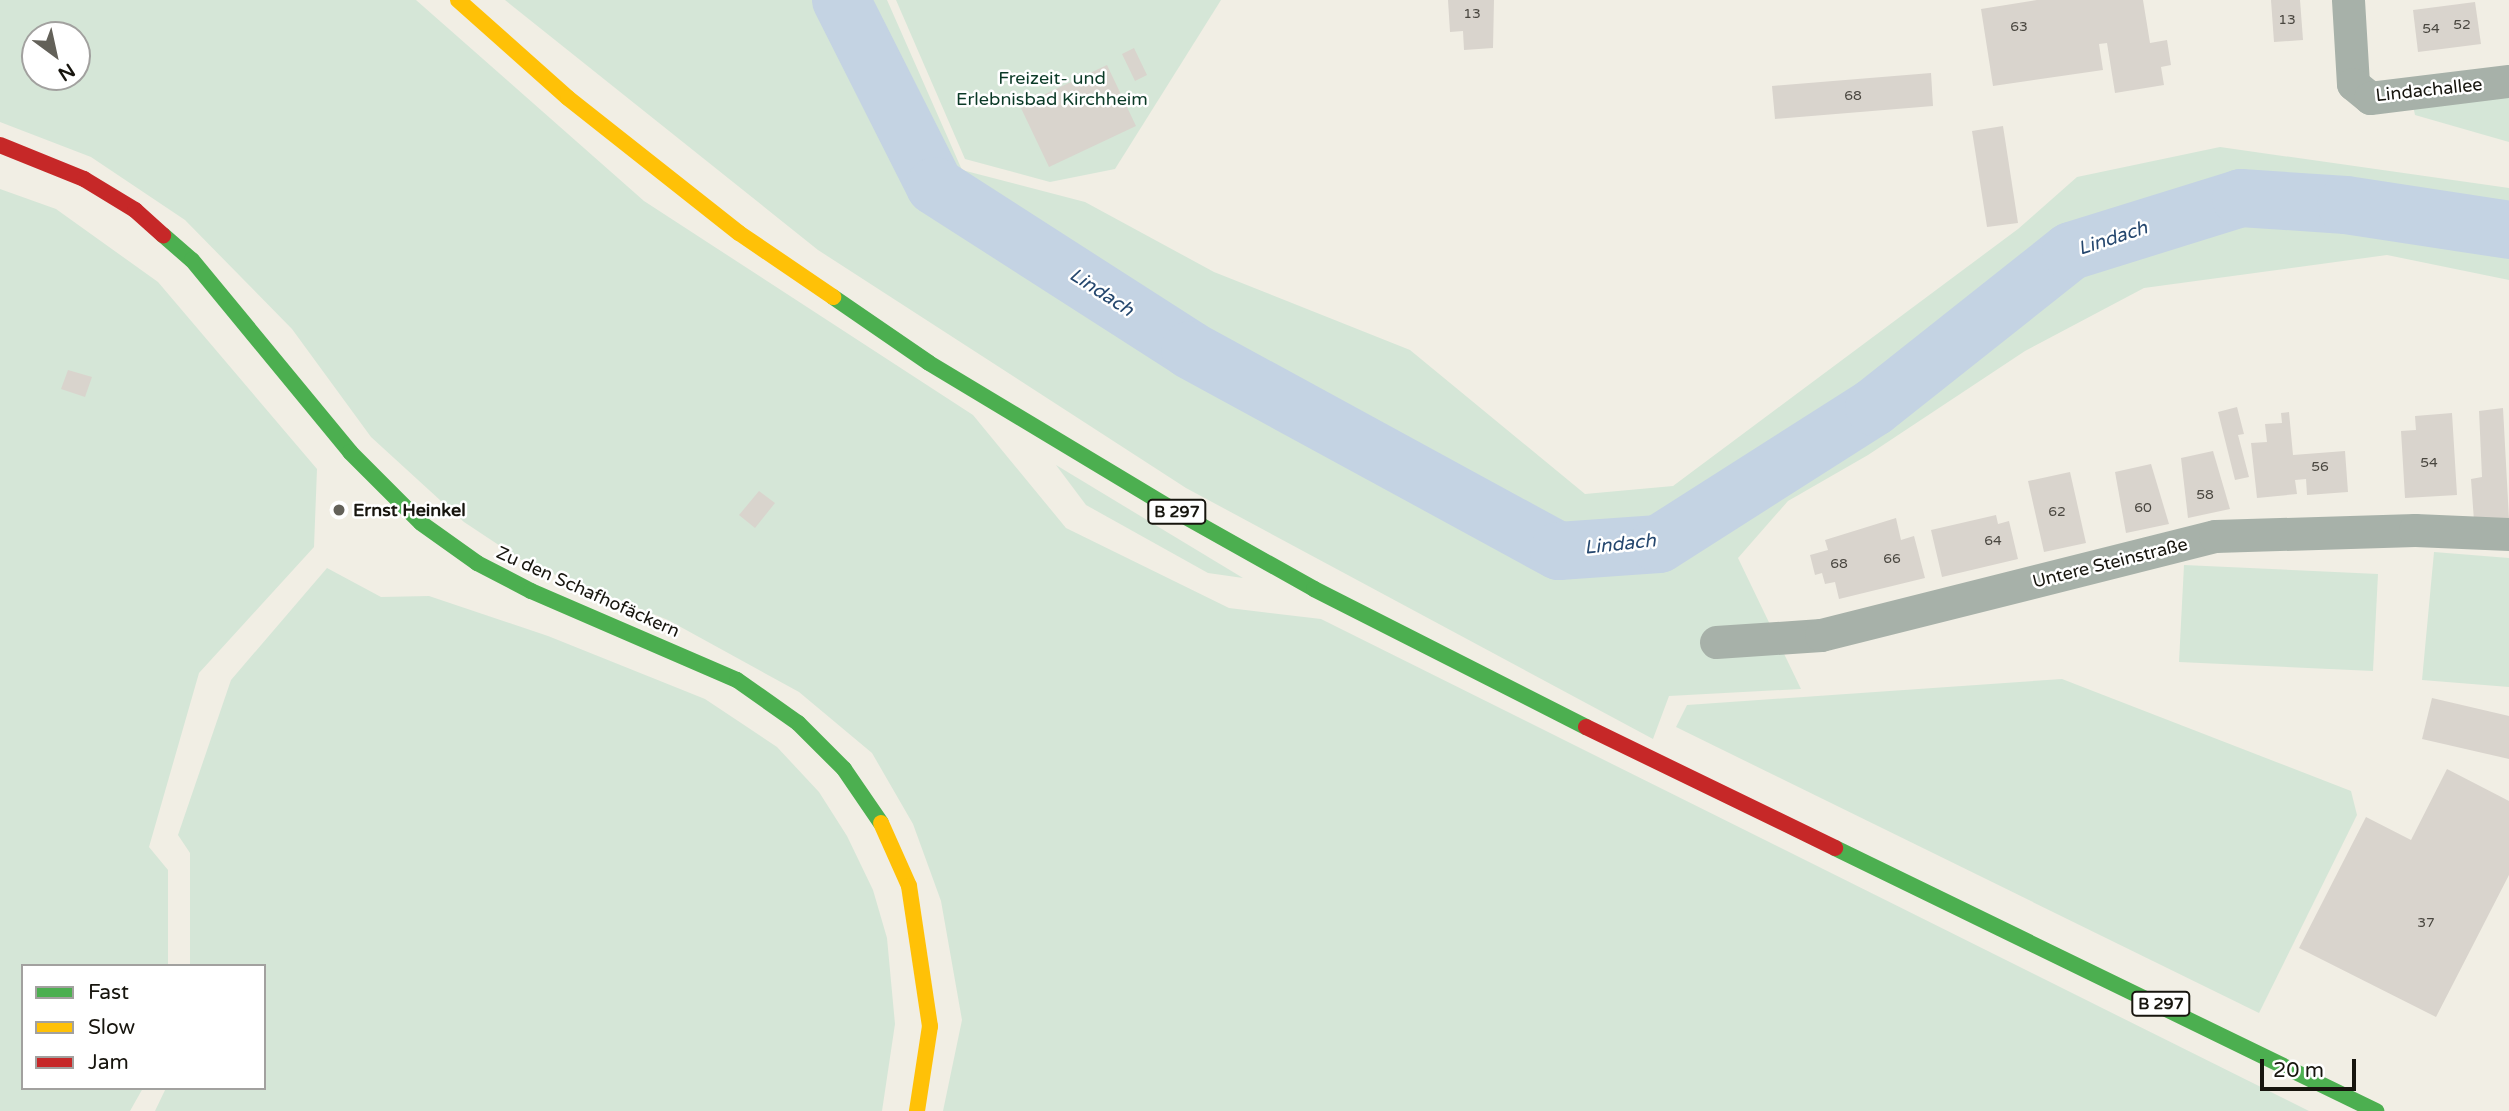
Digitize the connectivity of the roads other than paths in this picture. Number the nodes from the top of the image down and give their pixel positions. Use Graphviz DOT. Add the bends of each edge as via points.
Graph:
graph roads {
  1 [pos="458,0"];
  2 [pos="2348,0"];
  3 [pos="2509,81"];
  4 [pos="0,145"];
  5 [pos="2509,534"];
  6 [pos="1716,642"];
  7 [pos="917,1111"];
  8 [pos="2376,1111"];
  1 -- 8 [label="main road, B 297" via="568,98 739,233 929,363 1177,512 1314,589 1628,748"];
  2 -- 3 [label="street, Lindachallee" via="2353,84 2370,98"];
  4 -- 7 [label="main road, Zu den Schafhofäckern" via="84,179 135,210 182,252 239,313 350,452 421,523 477,563 531,591 737,680 798,723 844,769 880,822 909,886 930,1026"];
  5 -- 6 [label="street, Untere Steinstraße" via="2415,530 2215,536 1821,635"];
}
